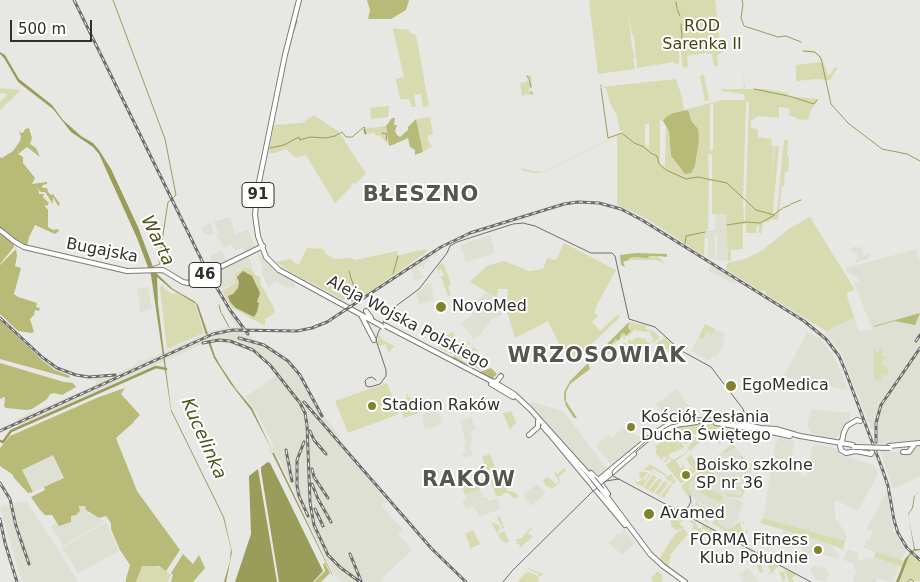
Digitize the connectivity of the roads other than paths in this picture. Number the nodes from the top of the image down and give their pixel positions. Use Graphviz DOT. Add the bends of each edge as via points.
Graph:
graph roads {
  1 [pos="300,0"];
  2 [pos="0,230"];
  3 [pos="263,249"];
  4 [pos="366,311"];
  5 [pos="359,314"];
  6 [pos="370,318"];
  7 [pos="378,323"];
  8 [pos="384,326"];
  9 [pos="493,382"];
  10 [pos="499,385"];
  11 [pos="529,408"];
  12 [pos="534,408"];
  13 [pos="540,419"];
  14 [pos="858,421"];
  15 [pos="529,435"];
  16 [pos="553,436"];
  17 [pos="920,444"];
  18 [pos="842,445"];
  19 [pos="889,447"];
  20 [pos="911,447"];
  21 [pos="867,452"];
  22 [pos="903,452"];
  23 [pos="595,481"];
  24 [pos="601,491"];
  25 [pos="626,524"];
  26 [pos="681,582"];
  1 -- 3 [label="main road, Aleja Wojska Polskiego / 91" via="258,196 257,220"];
  1 -- 3 [label="main road, Aleja Wojska Polskiego / 91" via="287,45 256,199 255,222"];
  2 -- 3 [label="main road, Bugajska / 46" via="24,247 127,271 164,270 182,282 190,283"];
  3 -- 5 [label="main road, Aleja Wojska Polskiego" via="278,270"];
  3 -- 6 [label="main road, Aleja Wojska Polskiego" via="282,270"];
  4 -- 6 [label="main road"];
  5 -- 7 [label="main road, Aleja Wojska Polskiego"];
  5 -- 7 [label="main road" via="373,336 370,325"];
  6 -- 7 [label="main road, Aleja Wojska Polskiego"];
  7 -- 8 [label="main road, Aleja Wojska Polskiego, bridge"];
  8 -- 9 [label="main road, Aleja Wojska Polskiego"];
  8 -- 13 [label="main road, Aleja Wojska Polskiego" via="506,392"];
  9 -- 10 [label="main road, Aleja Wojska Polskiego"];
  9 -- 10 [label="main road" via="501,377"];
  10 -- 11 [label="main road, Aleja Wojska Polskiego"];
  11 -- 12 [label="main road"];
  11 -- 13 [label="main road, Aleja Wojska Polskiego"];
  13 -- 15 [label="main road" via="538,427"];
  13 -- 16 [label="main road, Aleja Wojska Polskiego"];
  14 -- 18 [label="main road" via="845,429"];
  16 -- 23 [label="main road, Aleja Wojska Polskiego"];
  16 -- 23 [label="main road, Aleja Wojska Polskiego" via="571,451"];
  16 -- 23 [label="main road, Aleja Wojska Polskiego" via="568,457"];
  17 -- 19 [label="main road"];
  17 -- 20 [label="main road"];
  18 -- 19 [label="main road, bridge"];
  18 -- 21 [label="main road" via="847,453"];
  18 -- 23 [label="main road" via="733,425 686,422 656,435"];
  19 -- 20 [label="main road"];
  20 -- 22 [label="main road" via="908,452"];
  23 -- 24 [label="main road, Aleja Wojska Polskiego, bridge"];
  23 -- 24 [label="main road, Aleja Wojska Polskiego"];
  23 -- 24 [label="main road"];
  24 -- 25 [label="main road, Aleja Wojska Polskiego"];
  24 -- 25 [label="main road, Aleja Wojska Polskiego"];
  25 -- 26 [label="main road, Aleja Wojska Polskiego" via="658,565"];
}
